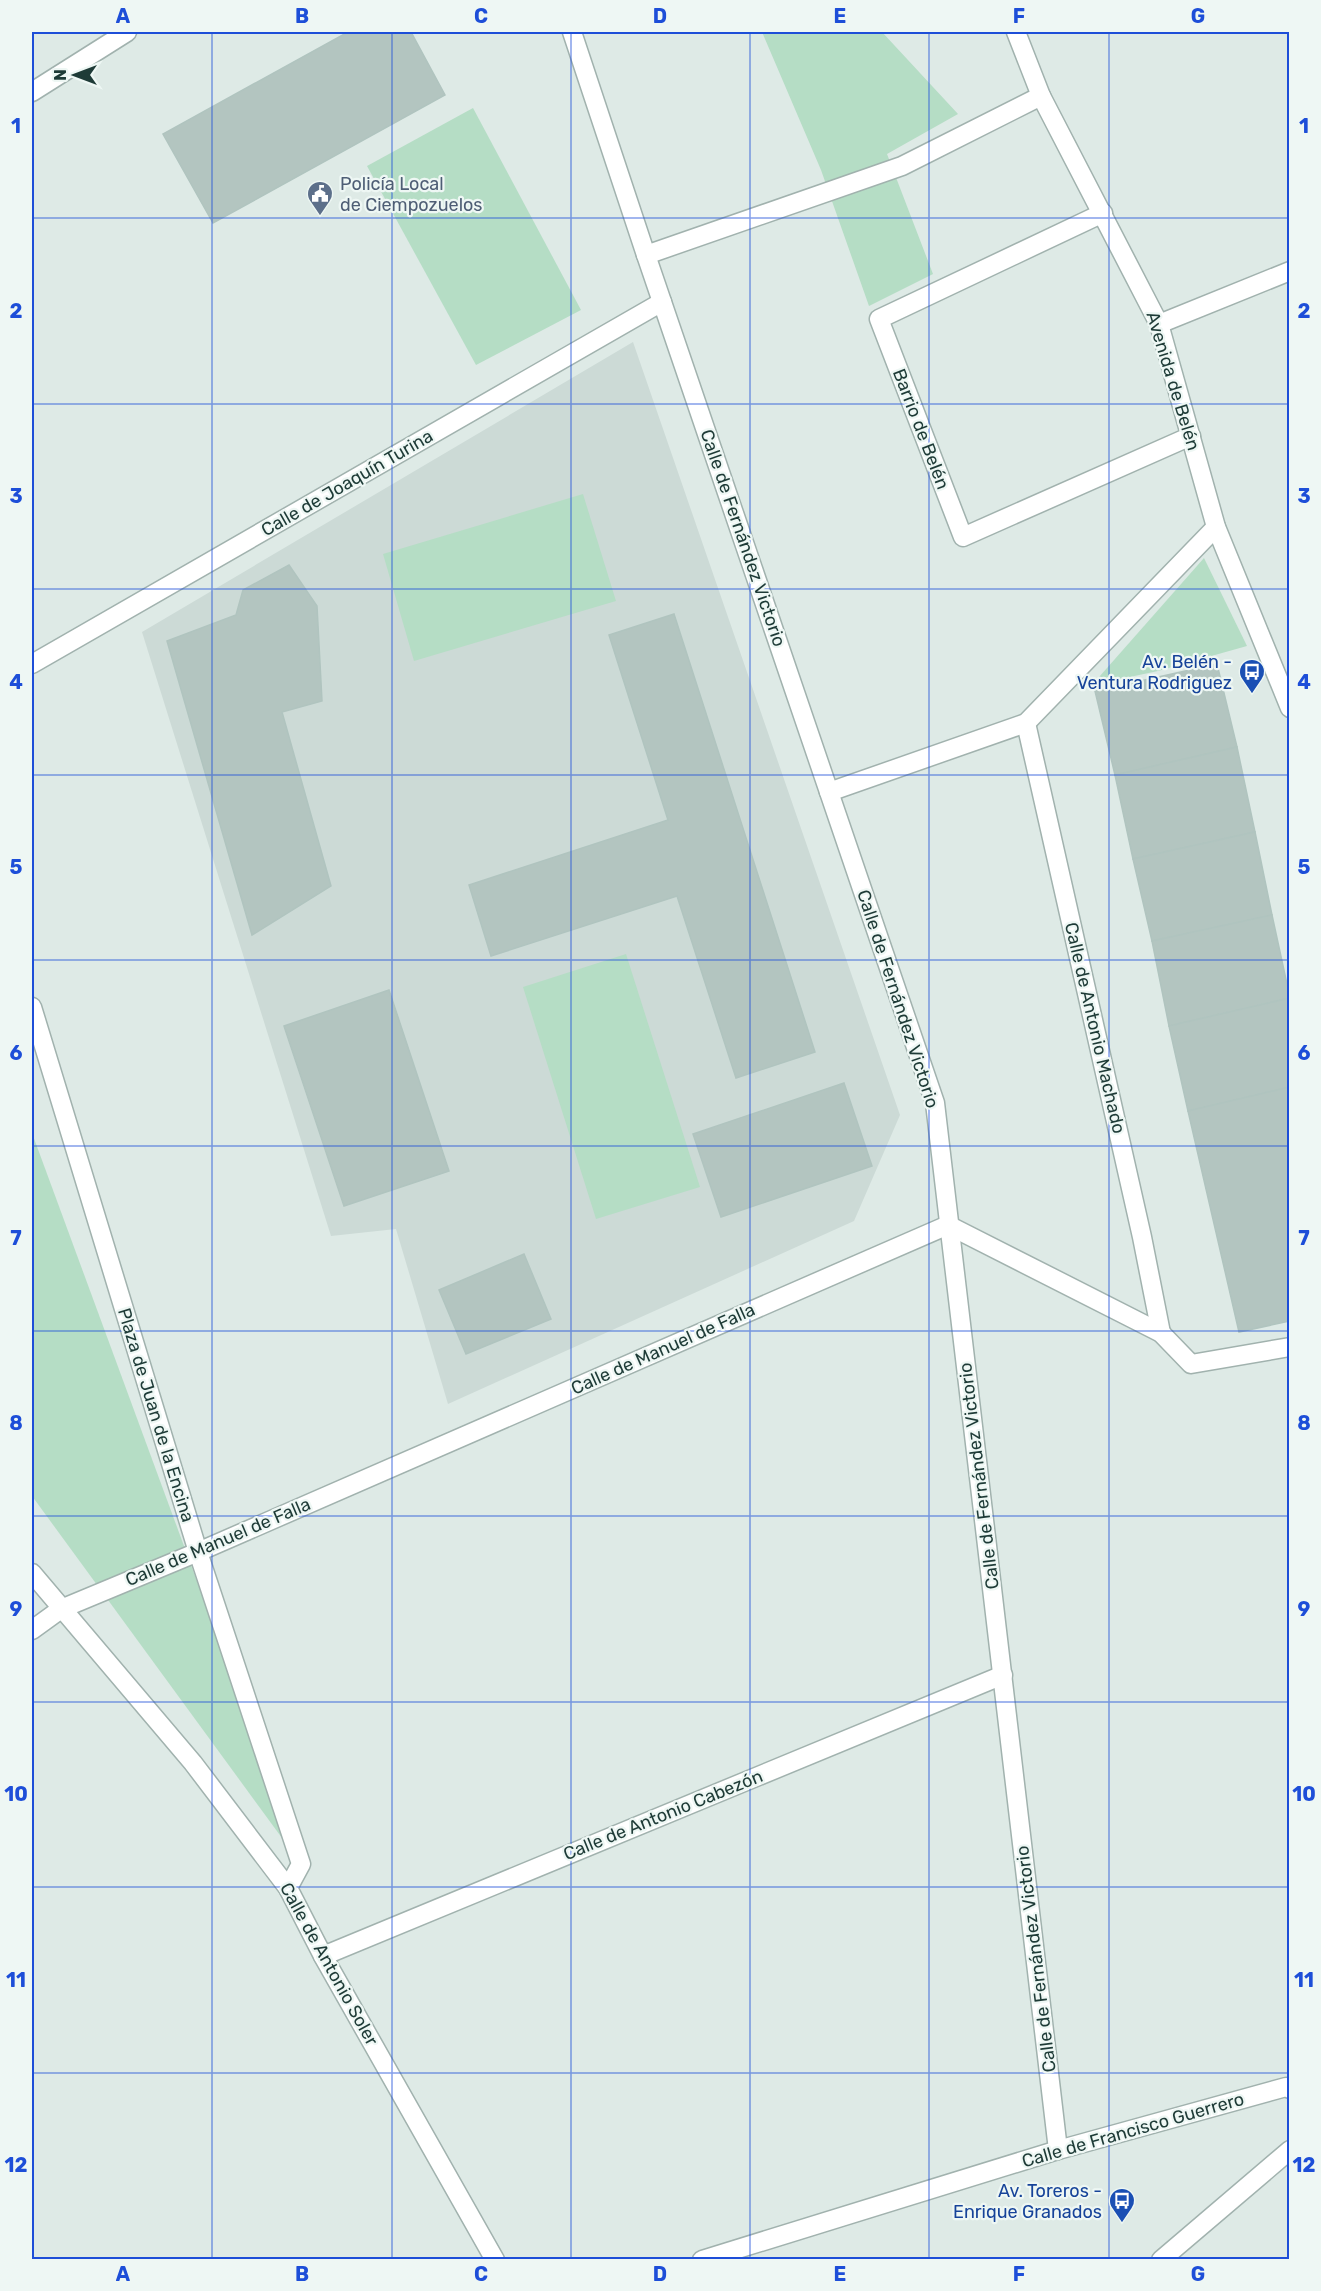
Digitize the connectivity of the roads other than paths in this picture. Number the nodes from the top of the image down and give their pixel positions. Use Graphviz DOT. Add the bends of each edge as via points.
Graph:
graph roads {
  1 [pos="127,32"];
  2 [pos="572,32"];
  3 [pos="1016,32"];
  4 [pos="32,92"];
  5 [pos="1041,96"];
  6 [pos="1103,213"];
  7 [pos="646,255"];
  8 [pos="1290,271"];
  9 [pos="662,302"];
  10 [pos="1159,324"];
  11 [pos="1191,436"];
  12 [pos="1216,527"];
  13 [pos="32,664"];
  14 [pos="1290,708"];
  15 [pos="1026,723"];
  16 [pos="829,792"];
  17 [pos="32,1007"];
  18 [pos="948,1225"];
  19 [pos="1161,1333"];
  20 [pos="1290,1347"];
  21 [pos="198,1552"];
  22 [pos="32,1573"];
  23 [pos="61,1609"];
  24 [pos="32,1630"];
  25 [pos="1003,1675"];
  26 [pos="288,1888"];
  27 [pos="323,1956"];
  28 [pos="1290,2089"];
  29 [pos="1058,2150"];
  30 [pos="1290,2150"];
  31 [pos="495,2259"];
  32 [pos="702,2259"];
  33 [pos="1161,2259"];
  1 -- 4 [label="street"];
  2 -- 7 [label="street, Calle de Fernández Victorio"];
  3 -- 5 [label="street, Avenida de Belén"];
  5 -- 6 [label="street, Avenida de Belén"];
  5 -- 7 [label="street" via="902,166"];
  6 -- 10 [label="street, Avenida de Belén"];
  6 -- 11 [label="street, Barrio de Belén" via="879,319 963,537"];
  7 -- 9 [label="street, Calle de Fernández Victorio"];
  8 -- 10 [label="street"];
  9 -- 13 [label="street, Calle de Joaquín Turina"];
  9 -- 16 [label="street, Calle de Fernández Victorio"];
  10 -- 11 [label="street, Avenida de Belén"];
  11 -- 12 [label="street, Avenida de Belén"];
  12 -- 14 [label="street, Avenida de Belén"];
  12 -- 15 [label="street"];
  15 -- 16 [label="street"];
  15 -- 19 [label="street, Calle de Antonio Machado"];
  16 -- 18 [label="street, Calle de Fernández Victorio" via="934,1103"];
  17 -- 21 [label="street, Plaza de Juan de la Encina"];
  18 -- 19 [label="street"];
  18 -- 21 [label="street, Calle de Manuel de Falla"];
  18 -- 25 [label="street, Calle de Fernández Victorio"];
  19 -- 20 [label="street" via="1191,1364"];
  21 -- 23 [label="street, Calle de Manuel de Falla"];
  21 -- 26 [label="street, Plaza de Juan de la Encina" via="301,1864"];
  22 -- 23 [label="street"];
  23 -- 24 [label="street, Calle de Manuel de Falla"];
  23 -- 26 [label="street, Calle de Antonio Soler" via="193,1763"];
  25 -- 27 [label="street, Calle de Antonio Cabezón"];
  25 -- 29 [label="street, Calle de Fernández Victorio"];
  26 -- 27 [label="street, Calle de Antonio Soler"];
  27 -- 31 [label="street, Calle de Antonio Soler"];
  28 -- 29 [label="street, Calle de Francisco Guerrero"];
  29 -- 32 [label="street, Calle de Francisco Guerrero"];
  30 -- 33 [label="street"];
}
